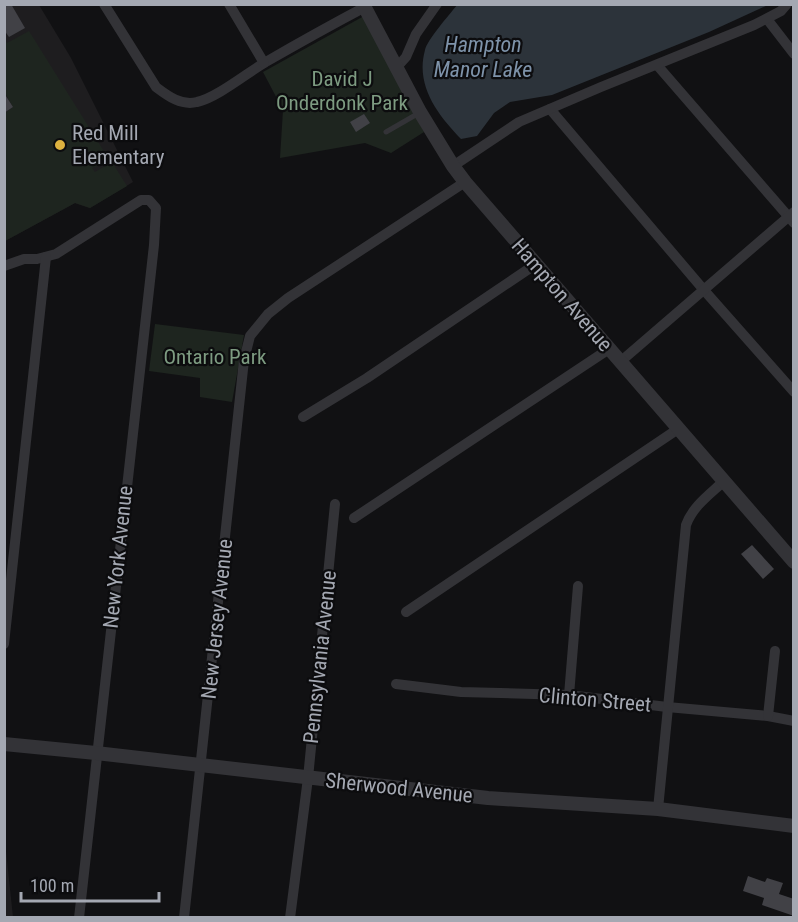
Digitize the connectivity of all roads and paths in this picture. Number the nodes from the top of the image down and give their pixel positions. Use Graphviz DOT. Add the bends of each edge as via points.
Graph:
graph roads {
  1 [pos="104,4"];
  2 [pos="229,4"];
  3 [pos="437,4"];
  4 [pos="787,4"];
  5 [pos="364,6"];
  6 [pos="767,19"];
  7 [pos="794,54"];
  8 [pos="264,63"];
  9 [pos="657,65"];
  10 [pos="398,67"];
  11 [pos="549,109"];
  12 [pos="420,112"];
  13 [pos="386,132"];
  14 [pos="453,166"];
  15 [pos="465,182"];
  16 [pos="792,217"];
  17 [pos="46,257"];
  18 [pos="536,264"];
  19 [pos="4,266"];
  20 [pos="703,289"];
  21 [pos="609,349"];
  22 [pos="620,362"];
  23 [pos="794,392"];
  24 [pos="303,417"];
  25 [pos="678,429"];
  26 [pos="724,482"];
  27 [pos="335,504"];
  28 [pos="354,518"];
  29 [pos="794,562"];
  30 [pos="578,586"];
  31 [pos="406,612"];
  32 [pos="4,644"];
  33 [pos="775,651"];
  34 [pos="396,684"];
  35 [pos="569,695"];
  36 [pos="667,707"];
  37 [pos="768,716"];
  38 [pos="794,721"];
  39 [pos="4,744"];
  40 [pos="96,753"];
  41 [pos="202,765"];
  42 [pos="308,778"];
  43 [pos="658,809"];
  44 [pos="794,826"];
  45 [pos="79,918"];
  46 [pos="184,918"];
  47 [pos="290,918"];
  1 -- 8 [label="street" via="156,87 184,104 210,97"];
  2 -- 8 [label="street"];
  3 -- 10 [label="street"];
  4 -- 6 [label="street"];
  5 -- 8 [label="street"];
  5 -- 10 [label="street, Hampton Avenue"];
  6 -- 7 [label="street"];
  6 -- 9 [label="street"];
  9 -- 11 [label="street"];
  9 -- 16 [label="street"];
  10 -- 12 [label="street, Hampton Avenue"];
  11 -- 14 [label="street" via="519,122"];
  11 -- 20 [label="street"];
  12 -- 13 [label="lane"];
  12 -- 14 [label="street, Hampton Avenue"];
  14 -- 15 [label="street, Hampton Avenue"];
  15 -- 18 [label="street, Hampton Avenue"];
  15 -- 41 [label="street, New Jersey Avenue" via="288,298 250,336 244,360"];
  16 -- 20 [label="street"];
  17 -- 19 [label="street"];
  17 -- 32 [label="street"];
  17 -- 40 [label="street, New York Avenue" via="132,204 149,200 156,208"];
  18 -- 21 [label="street, Hampton Avenue"];
  18 -- 24 [label="street"];
  20 -- 22 [label="street"];
  20 -- 23 [label="street"];
  21 -- 22 [label="street, Hampton Avenue"];
  21 -- 28 [label="street"];
  22 -- 25 [label="street, Hampton Avenue"];
  25 -- 26 [label="street, Hampton Avenue"];
  25 -- 31 [label="street"];
  26 -- 29 [label="street, Hampton Avenue"];
  26 -- 36 [label="street" via="697,506 686,525"];
  27 -- 42 [label="street, Pennsylvania Avenue"];
  30 -- 35 [label="street"];
  33 -- 37 [label="street"];
  34 -- 35 [label="street, Clinton Street" via="461,692"];
  35 -- 36 [label="street, Clinton Street"];
  36 -- 37 [label="street, Clinton Street"];
  36 -- 43 [label="street"];
  37 -- 38 [label="street, Clinton Street"];
  39 -- 40 [label="street, Sherwood Avenue"];
  40 -- 41 [label="street, Sherwood Avenue"];
  40 -- 45 [label="street, New York Avenue"];
  41 -- 42 [label="street, Sherwood Avenue"];
  41 -- 46 [label="street, New Jersey Avenue"];
  42 -- 43 [label="street, Sherwood Avenue" via="488,798"];
  42 -- 47 [label="street, Pennsylvania Avenue"];
  43 -- 44 [label="street, Sherwood Avenue"];
}
